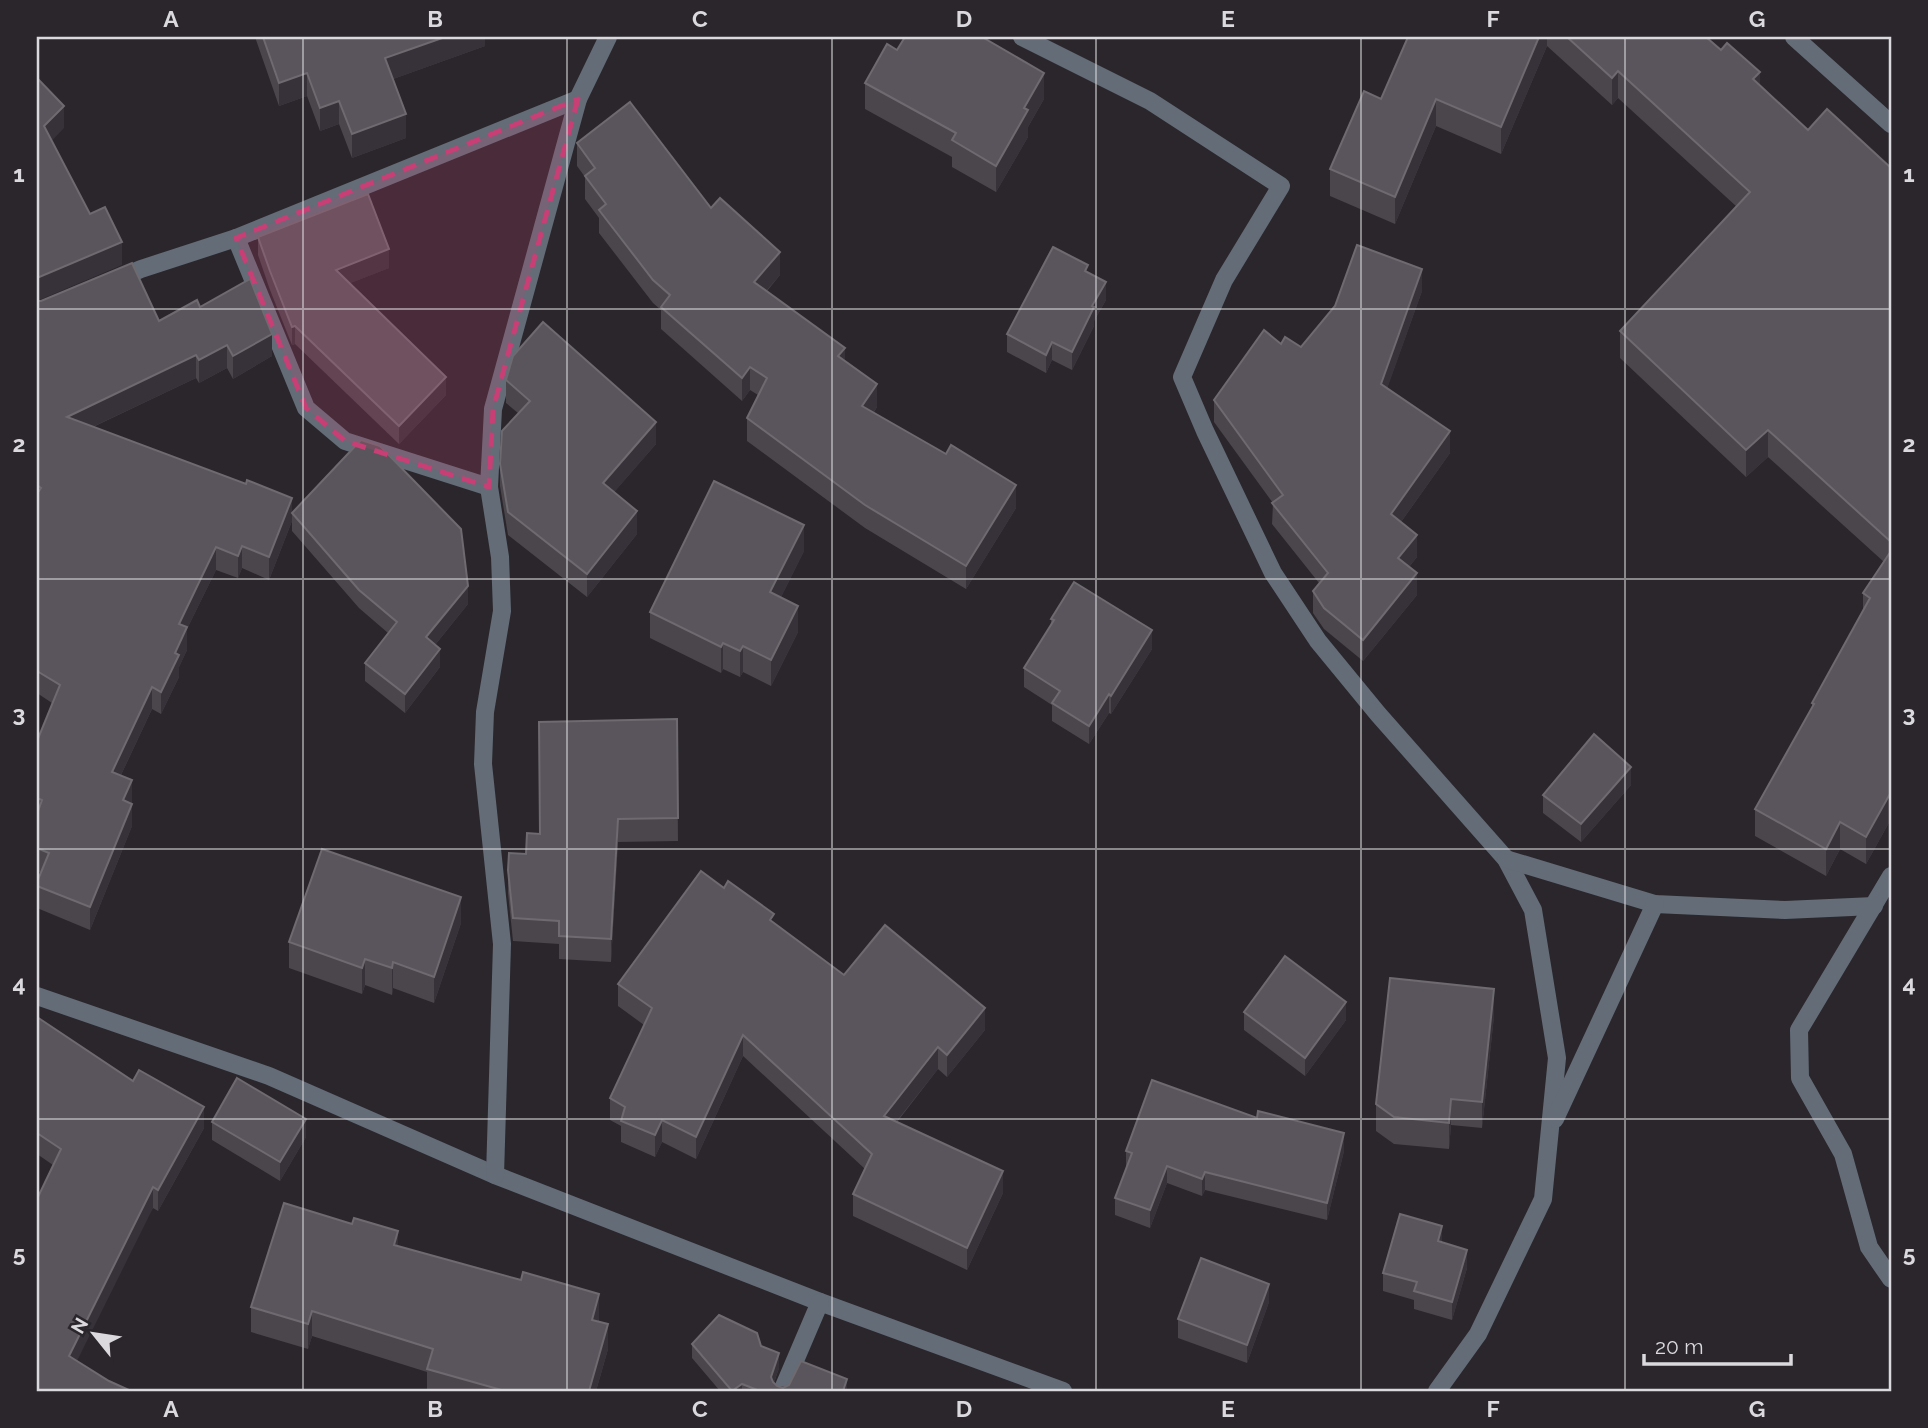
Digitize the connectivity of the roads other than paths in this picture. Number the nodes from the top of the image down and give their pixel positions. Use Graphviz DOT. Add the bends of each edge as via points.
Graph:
graph roads {
  1 [pos="608,37"];
  2 [pos="1021,37"];
  3 [pos="1794,37"];
  4 [pos="578,99"];
  5 [pos="1891,124"];
  6 [pos="236,238"];
  7 [pos="95,288"];
  8 [pos="489,487"];
  9 [pos="1506,859"];
  10 [pos="1891,876"];
  11 [pos="1655,904"];
  12 [pos="1874,906"];
  13 [pos="37,996"];
  14 [pos="1549,1131"];
  15 [pos="495,1175"];
  16 [pos="1891,1279"];
  17 [pos="820,1303"];
  18 [pos="782,1391"];
  19 [pos="1063,1391"];
  20 [pos="1437,1391"];
  1 -- 4 [label="street"];
  2 -- 9 [label="street" via="1150,101 1282,186 1224,280 1182,377 1273,573 1318,641"];
  3 -- 5 [label="street"];
  4 -- 6 [label="street"];
  4 -- 8 [label="street" via="492,409"];
  6 -- 7 [label="street"];
  6 -- 8 [label="street" via="306,408 345,441"];
  8 -- 15 [label="street" via="500,557 502,611 485,712 483,764 502,944"];
  9 -- 11 [label="street"];
  9 -- 14 [label="street" via="1533,910 1557,1058"];
  10 -- 12 [label="street"];
  11 -- 12 [label="street" via="1785,910"];
  11 -- 14 [label="street"];
  12 -- 16 [label="street" via="1800,1030 1800,1078 1843,1154 1869,1247"];
  13 -- 15 [label="street" via="270,1076"];
  14 -- 20 [label="street" via="1543,1199 1478,1334"];
  15 -- 17 [label="street"];
  17 -- 18 [label="street"];
  17 -- 19 [label="street"];
}
